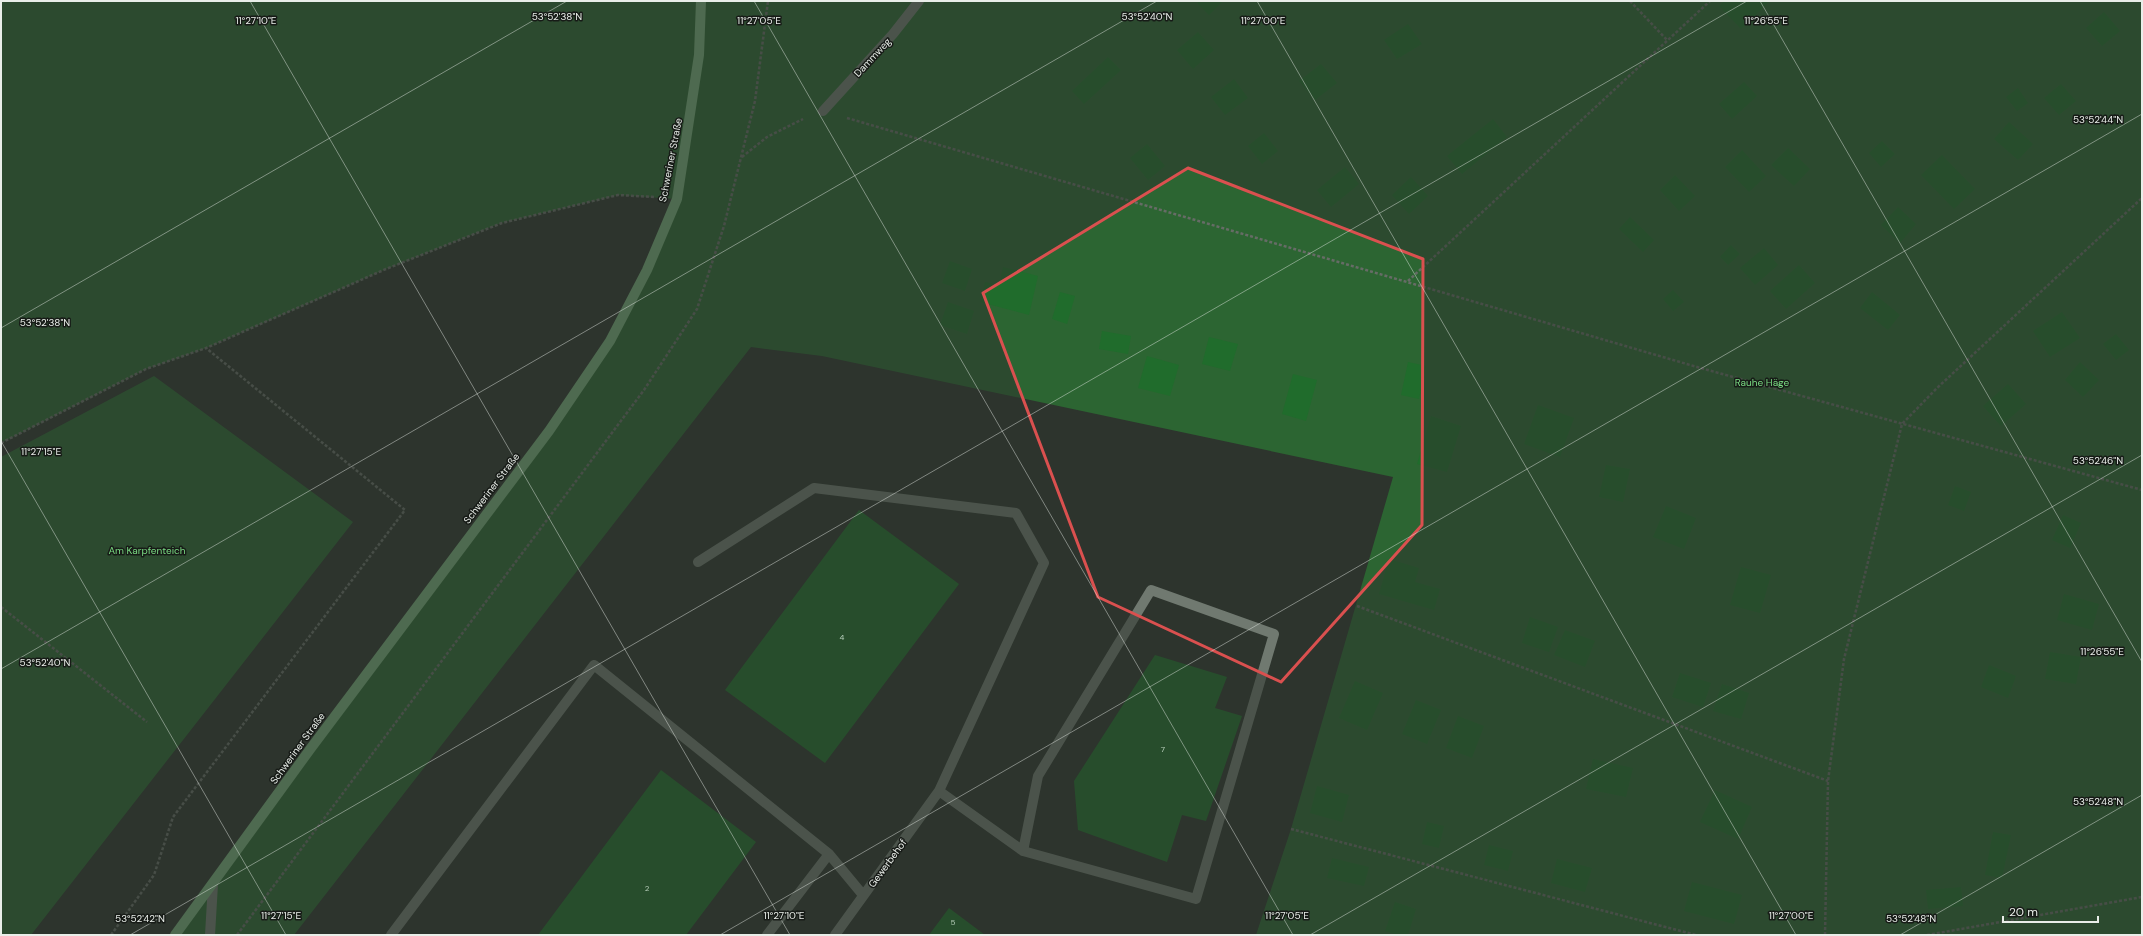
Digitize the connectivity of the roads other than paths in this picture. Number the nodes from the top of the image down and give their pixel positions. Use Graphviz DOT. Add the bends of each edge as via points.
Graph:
graph roads {
  1 [pos="701,1"];
  2 [pos="919,1"];
  3 [pos="823,111"];
  4 [pos="698,562"];
  5 [pos="939,791"];
  6 [pos="1023,851"];
  7 [pos="829,854"];
  8 [pos="213,884"];
  9 [pos="863,895"];
  10 [pos="175,935"];
  11 [pos="210,935"];
  12 [pos="391,935"];
  13 [pos="767,935"];
  14 [pos="835,935"];
  1 -- 8 [label="main road, Schweriner Straße" via="699,55 677,199 647,270 610,341 549,431"];
  2 -- 3 [label="street, Dammweg" via="893,34"];
  4 -- 5 [label="street, Gewerbehof" via="814,488 1016,513 1044,564"];
  5 -- 6 [label="street"];
  5 -- 9 [label="street, Gewerbehof"];
  6 -- 6 [label="street" via="1196,899 1274,634 1152,590 1038,776"];
  7 -- 9 [label="street"];
  7 -- 12 [label="street" via="594,665"];
  7 -- 13 [label="street"];
  8 -- 10 [label="main road, Schweriner Straße"];
  8 -- 11 [label="street"];
  9 -- 14 [label="street, Gewerbehof"];
}
